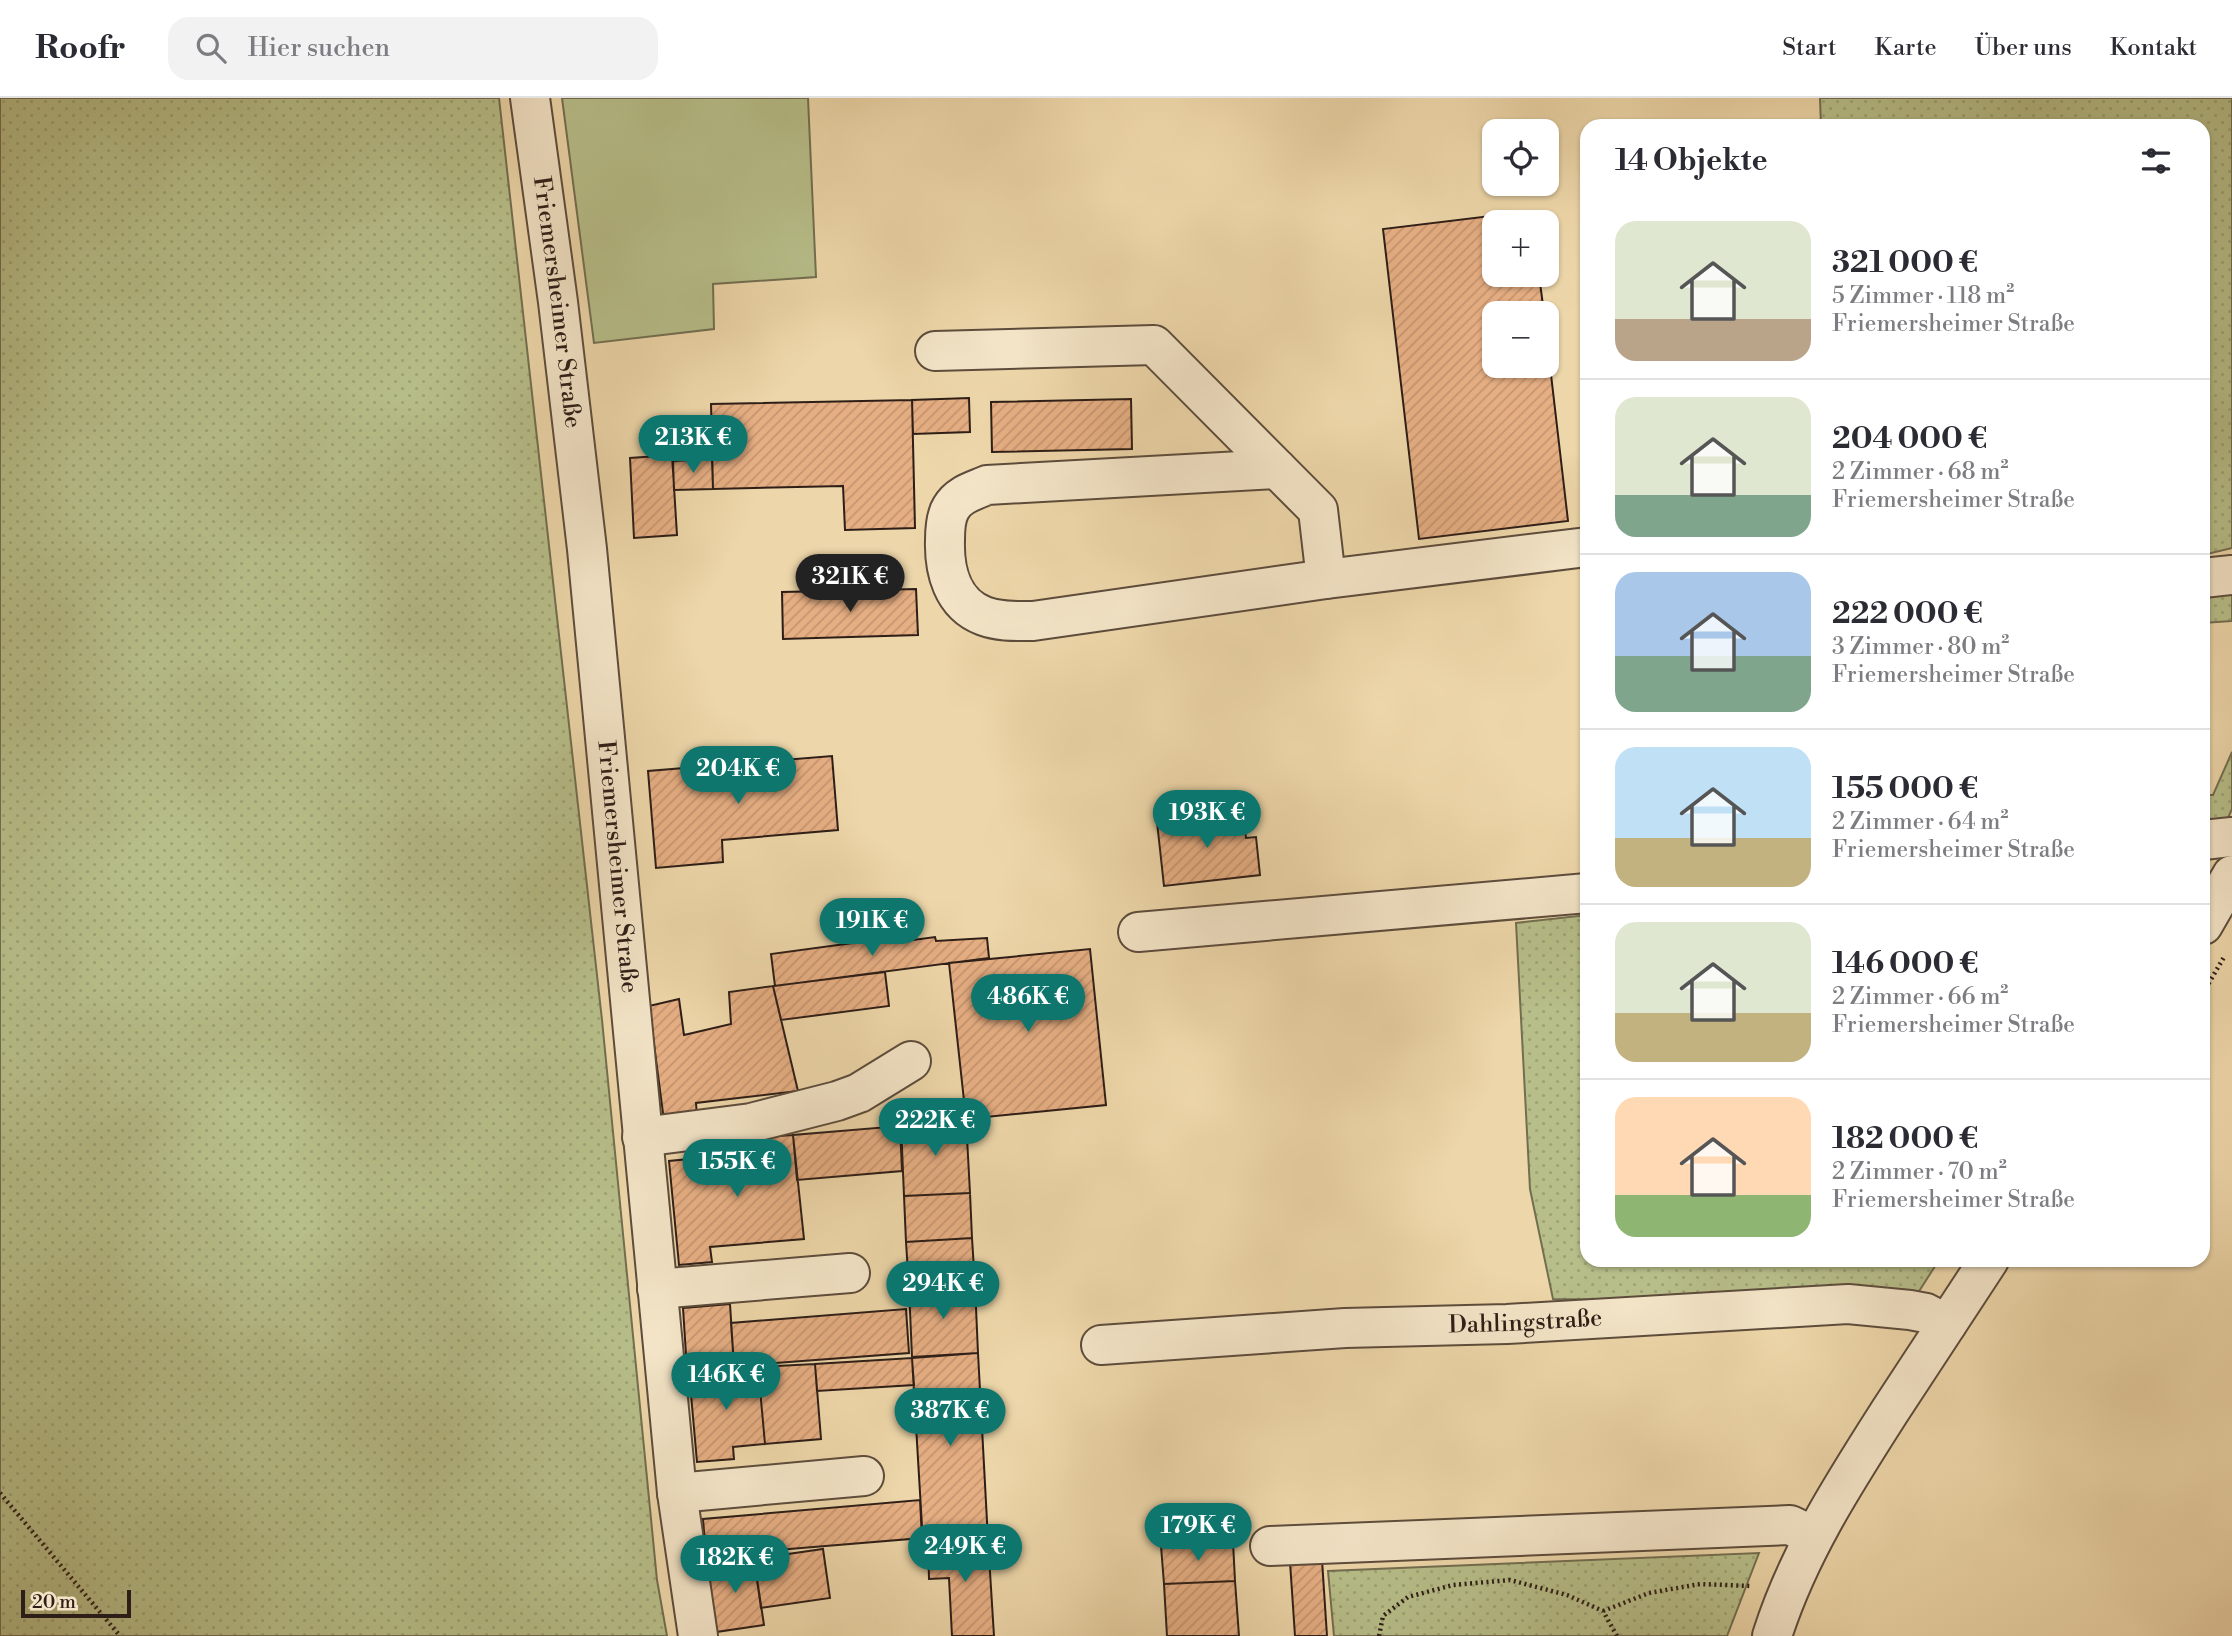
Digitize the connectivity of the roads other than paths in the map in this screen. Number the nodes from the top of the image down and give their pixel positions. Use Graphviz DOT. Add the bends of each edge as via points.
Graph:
graph roads {
  1 [pos="530,98"];
  2 [pos="935,351"];
  3 [pos="1277,469"];
  4 [pos="1580,548"];
  5 [pos="2232,575"];
  6 [pos="2210,577"];
  7 [pos="1326,579"];
  8 [pos="2232,837"];
  9 [pos="2210,839"];
  10 [pos="2232,875"];
  11 [pos="1580,894"];
  12 [pos="2210,913"];
  13 [pos="1139,932"];
  14 [pos="911,1061"];
  15 [pos="642,1137"];
  16 [pos="1984,1267"];
  17 [pos="850,1273"];
  18 [pos="657,1289"];
  19 [pos="1947,1324"];
  20 [pos="1101,1345"];
  21 [pos="864,1476"];
  22 [pos="677,1493"];
  23 [pos="1813,1536"];
  24 [pos="1270,1546"];
  25 [pos="698,1636"];
  26 [pos="1772,1636"];
  1 -- 15 [label="street, Friemersheimer Straße" via="587,549"];
  2 -- 3 [label="street" via="1154,345"];
  3 -- 7 [label="street" via="1318,510"];
  3 -- 7 [label="street" via="987,485 963,495 950,509 944,558 950,584 963,603 983,616 1033,621"];
  4 -- 7 [label="street"];
  5 -- 6 [label="street"];
  8 -- 9 [label="street"];
  10 -- 12 [label="street"];
  11 -- 13 [label="street"];
  14 -- 15 [label="street" via="837,1101 751,1123"];
  15 -- 18 [label="street, Friemersheimer Straße"];
  16 -- 19 [label="street"];
  17 -- 18 [label="street"];
  18 -- 22 [label="street, Friemersheimer Straße"];
  19 -- 20 [label="street, Dahlingstraße" via="1926,1313 1848,1304 1507,1324 1345,1328"];
  19 -- 23 [label="street"];
  21 -- 22 [label="street"];
  22 -- 25 [label="street, Friemersheimer Straße"];
  23 -- 24 [label="street" via="1790,1525"];
  23 -- 26 [label="street"];
}
